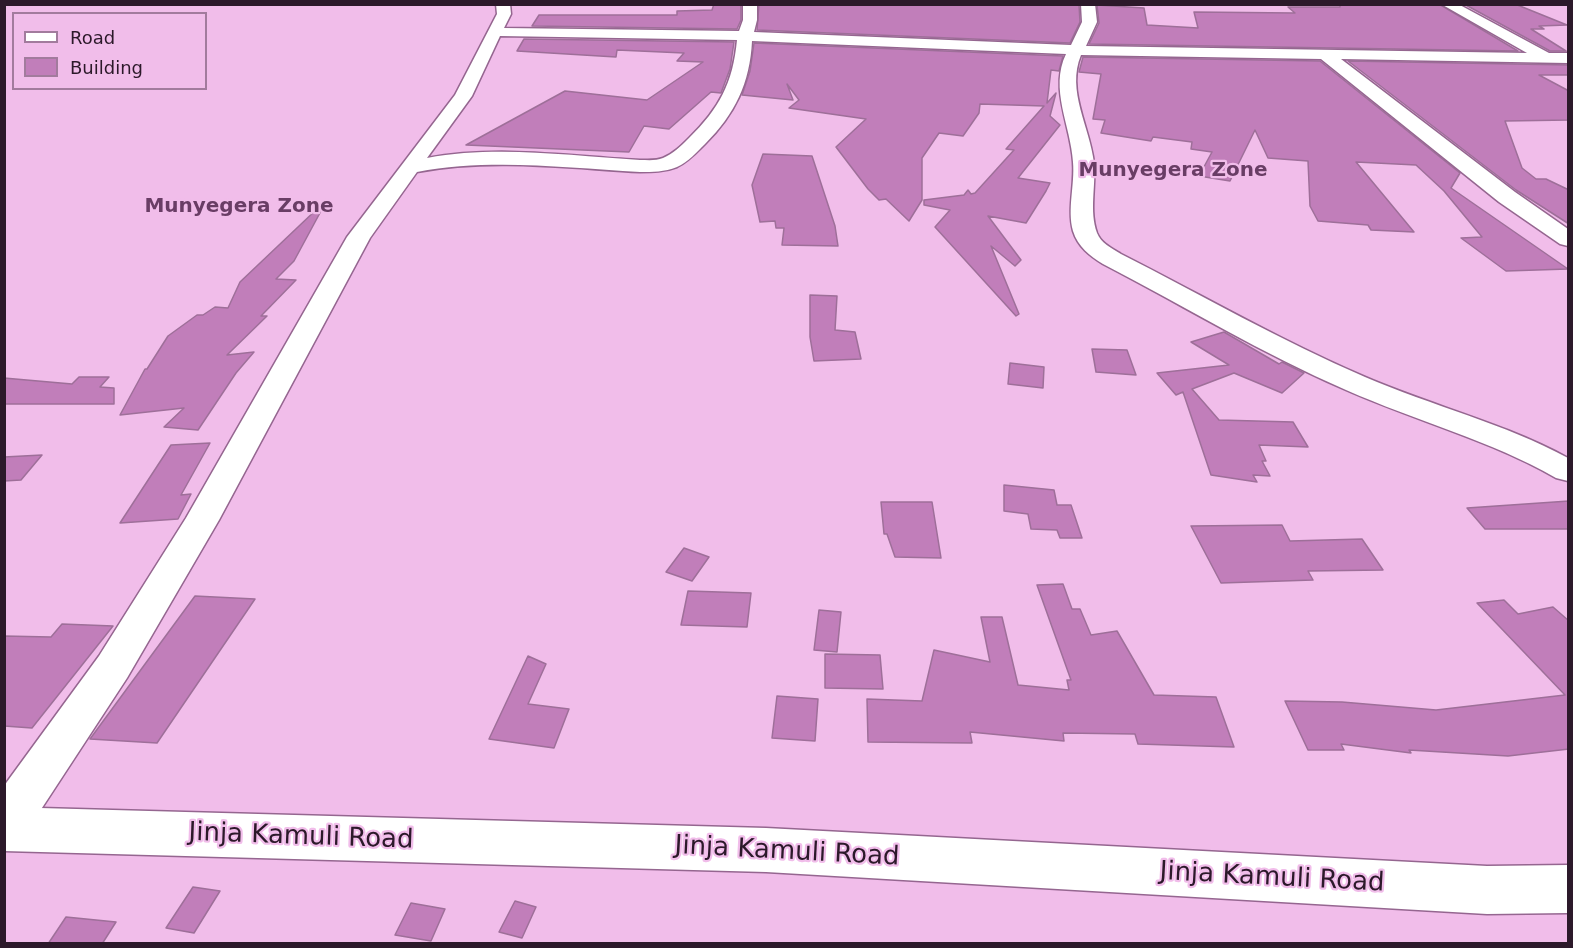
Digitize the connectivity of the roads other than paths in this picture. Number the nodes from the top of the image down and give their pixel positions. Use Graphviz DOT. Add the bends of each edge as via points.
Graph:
graph roads {
  1 [pos="750,4"];
  2 [pos="1088,4"];
  3 [pos="1447,4"];
  4 [pos="500,18"];
  5 [pos="745,36"];
  6 [pos="1077,50"];
  7 [pos="1327,56"];
  8 [pos="1548,58"];
  9 [pos="1569,58"];
  10 [pos="1569,68"];
  11 [pos="412,167"];
  12 [pos="1569,239"];
  13 [pos="1569,471"];
  14 [pos="4,827"];
  15 [pos="1569,889"];
  1 -- 5 [label="street"];
  2 -- 6 [label="street" via="1091,18"];
  3 -- 8 [label="street"];
  4 -- 5 [label="street"];
  4 -- 11 [label="street" via="463,96"];
  5 -- 6 [label="street"];
  5 -- 11 [label="street" via="732,94 718,120 672,162 639,166 487,157"];
  6 -- 7 [label="street"];
  6 -- 13 [label="street" via="1068,71 1068,94 1084,175 1082,200 1087,238 1093,245 1112,259 1355,383 1550,459"];
  7 -- 8 [label="street"];
  7 -- 12 [label="street" via="1507,197"];
  8 -- 9 [label="street"];
  8 -- 10 [label="street"];
  11 -- 14 [label="street" via="359,237 202,520 113,668"];
  14 -- 15 [label="street, Jinja Kamuli Road" via="766,850 1487,890"];
}
